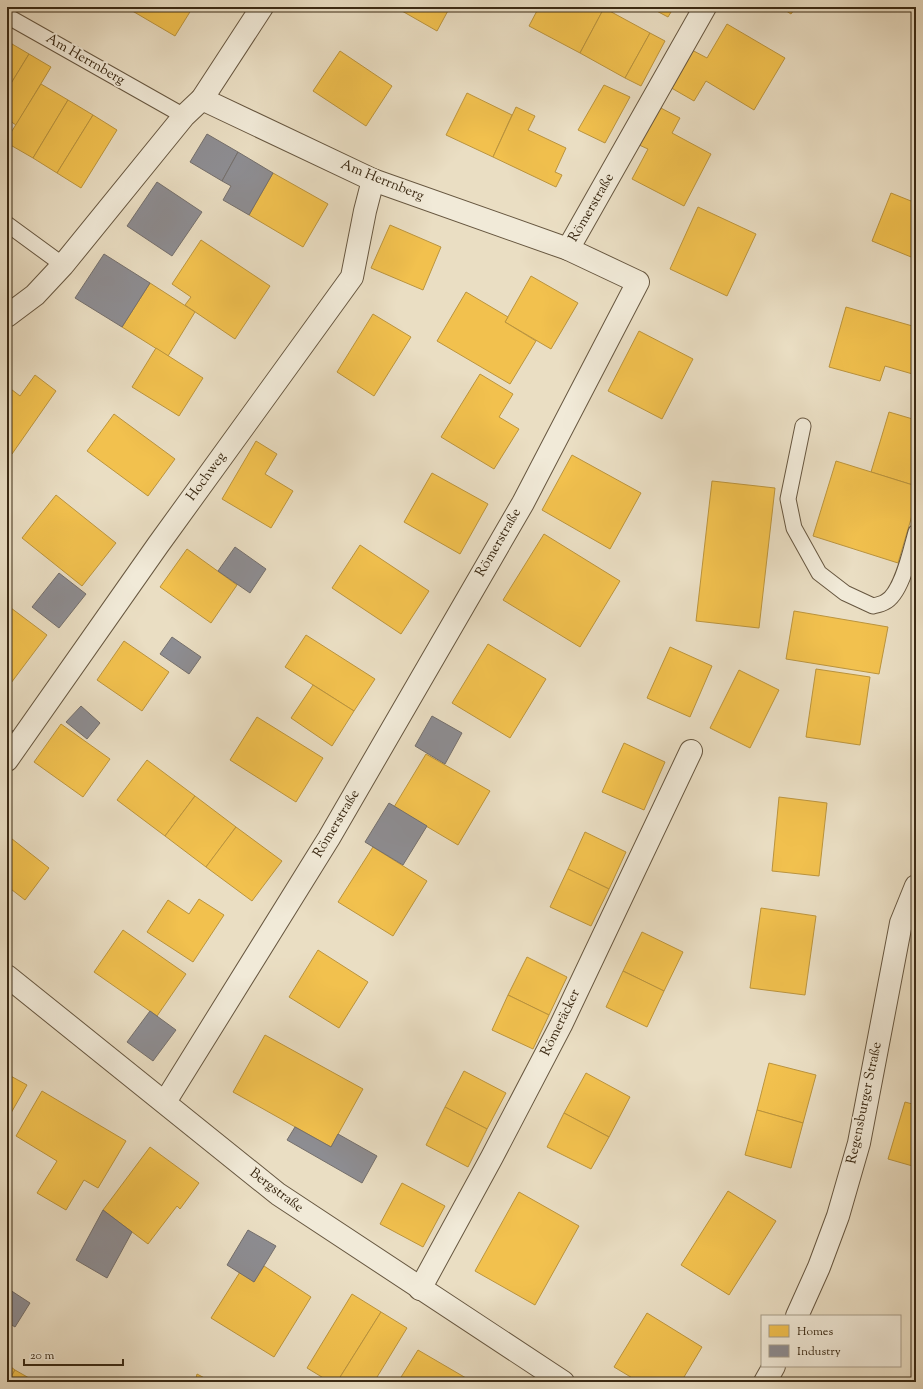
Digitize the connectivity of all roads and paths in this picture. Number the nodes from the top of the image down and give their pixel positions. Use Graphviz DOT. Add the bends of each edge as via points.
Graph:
graph roads {
  1 [pos="262,7"];
  2 [pos="705,7"];
  3 [pos="7,16"];
  4 [pos="202,98"];
  5 [pos="184,116"];
  6 [pos="373,180"];
  7 [pos="7,224"];
  8 [pos="568,250"];
  9 [pos="63,265"];
  10 [pos="7,316"];
  11 [pos="803,426"];
  12 [pos="916,532"];
  13 [pos="691,751"];
  14 [pos="7,760"];
  15 [pos="916,886"];
  16 [pos="7,976"];
  17 [pos="165,1102"];
  18 [pos="420,1289"];
  19 [pos="798,1315"];
  20 [pos="773,1367"];
  21 [pos="562,1382"];
  22 [pos="765,1382"];
  1 -- 4 [label="street"];
  2 -- 8 [label="street, Römerstraße"];
  3 -- 5 [label="lane, Am Herrnberg"];
  4 -- 5 [label="street"];
  4 -- 6 [label="street, Am Herrnberg"];
  5 -- 9 [label="street"];
  6 -- 8 [label="street, Am Herrnberg"];
  6 -- 14 [label="street, Hochweg" via="352,277 158,545"];
  7 -- 9 [label="lane"];
  8 -- 17 [label="street, Römerstraße" via="638,282 523,503 329,838"];
  9 -- 10 [label="street" via="35,295"];
  11 -- 12 [label="lane" via="788,499 794,528 819,573 845,593 873,606 886,602 901,582"];
  13 -- 18 [label="street, Römeräcker" via="561,1025"];
  15 -- 19 [label="street, Regensburger Straße" via="901,923 859,1143 838,1216"];
  16 -- 17 [label="street, Bergstraße"];
  17 -- 18 [label="street, Bergstraße" via="278,1194"];
  18 -- 21 [label="street, Bergstraße"];
  20 -- 22 [label="street"];
}
